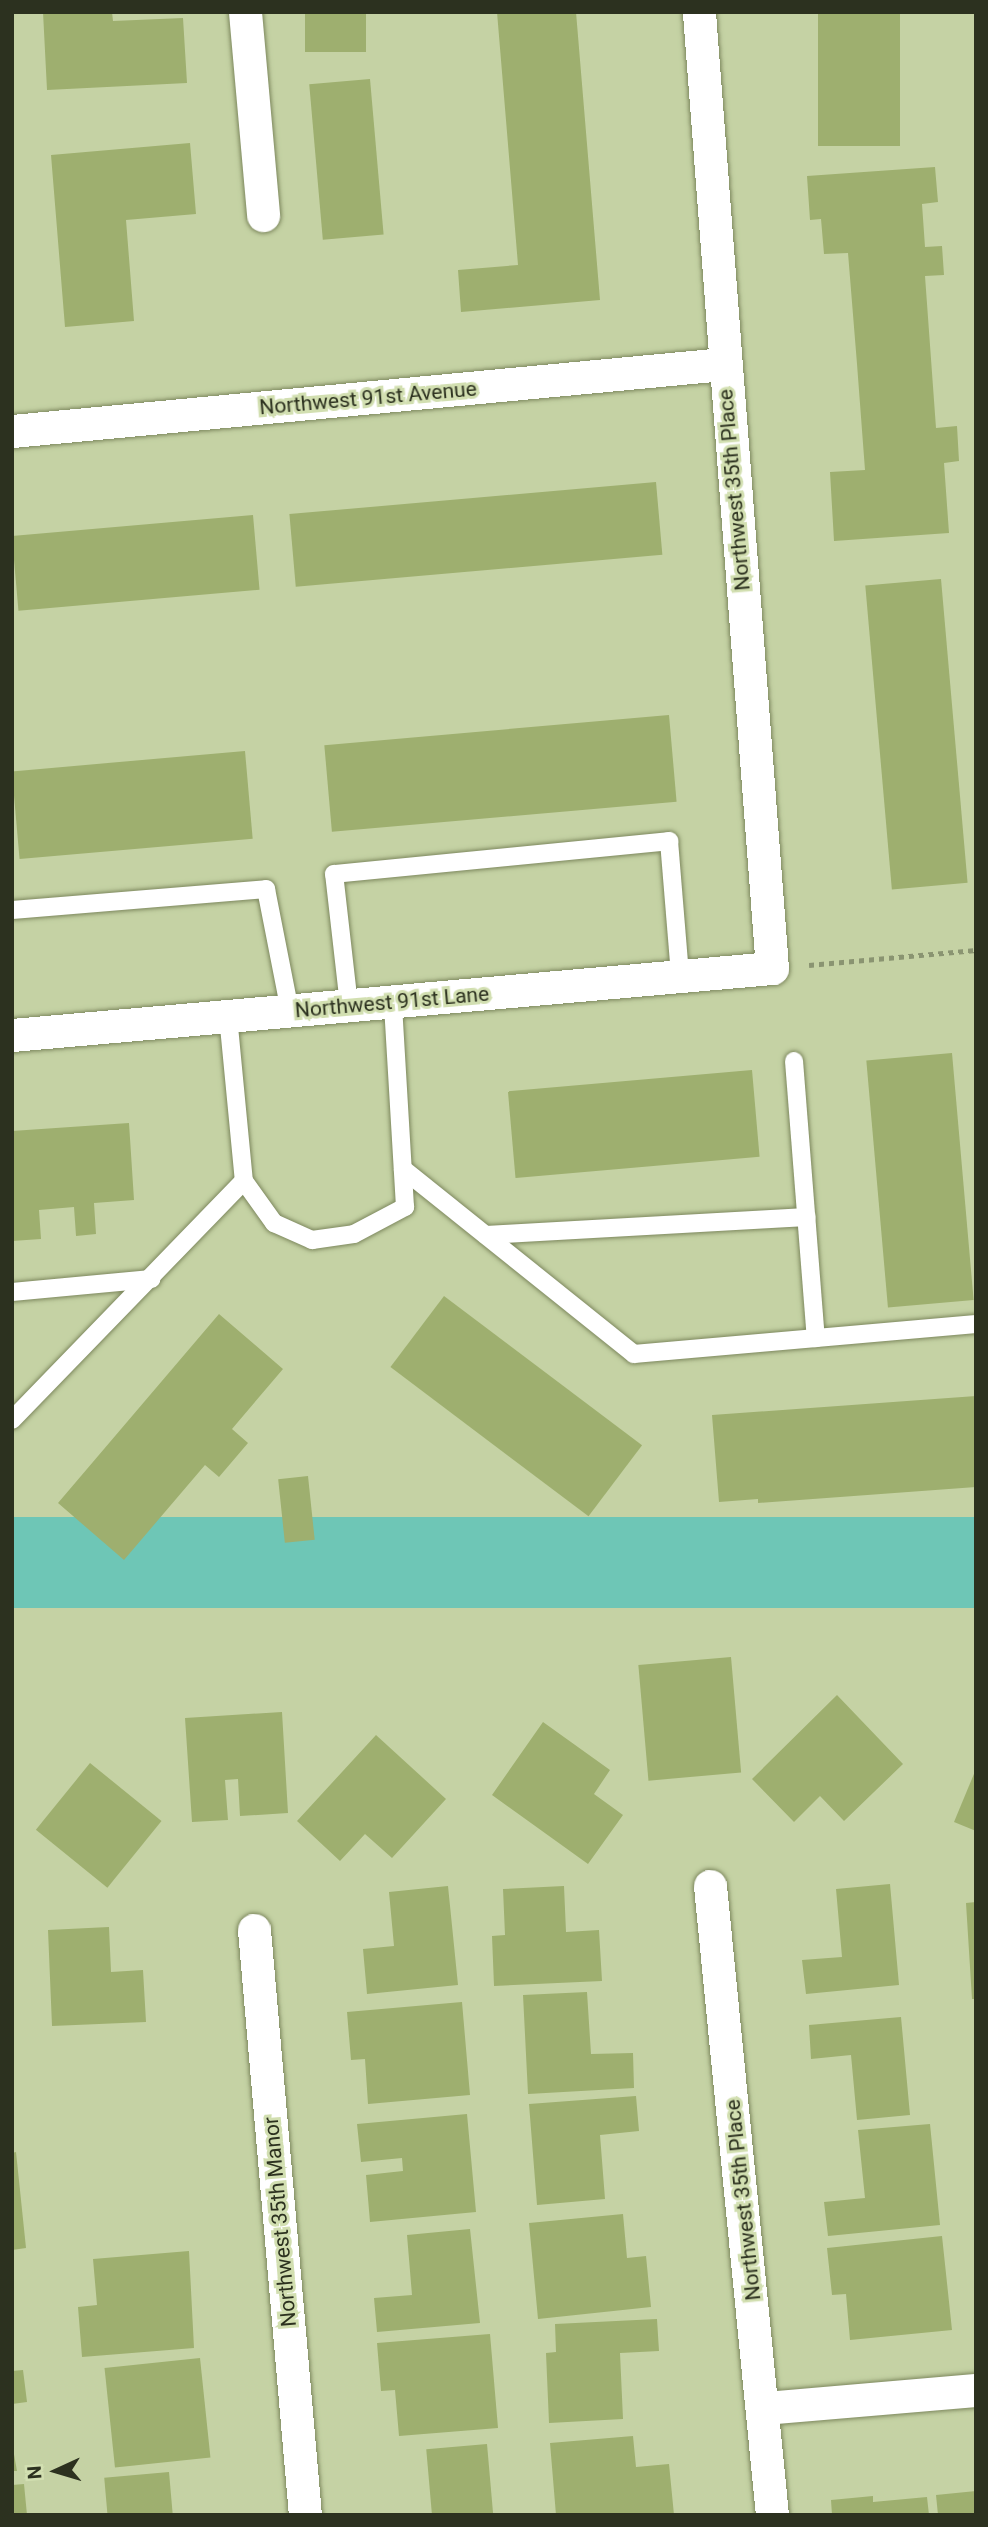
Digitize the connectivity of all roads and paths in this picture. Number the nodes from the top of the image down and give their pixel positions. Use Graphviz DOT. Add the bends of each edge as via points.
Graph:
graph roads {
  1 [pos="245,12"];
  2 [pos="699,12"];
  3 [pos="263,215"];
  4 [pos="724,364"];
  5 [pos="12,431"];
  6 [pos="12,911"];
  7 [pos="976,950"];
  8 [pos="772,968"];
  9 [pos="680,976"];
  10 [pos="393,1002"];
  11 [pos="349,1005"];
  12 [pos="290,1011"];
  13 [pos="228,1016"];
  14 [pos="12,1035"];
  15 [pos="794,1061"];
  16 [pos="403,1169"];
  17 [pos="244,1181"];
  18 [pos="806,1217"];
  19 [pos="486,1235"];
  20 [pos="150,1279"];
  21 [pos="12,1292"];
  22 [pos="976,1324"];
  23 [pos="816,1338"];
  24 [pos="12,1420"];
  25 [pos="710,1886"];
  26 [pos="254,1930"];
  27 [pos="976,2390"];
  28 [pos="765,2408"];
  29 [pos="305,2515"];
  30 [pos="772,2515"];
  1 -- 3 [label="street"];
  2 -- 4 [label="street, Northwest 35th Place"];
  4 -- 5 [label="street, Northwest 91st Avenue"];
  4 -- 8 [label="street, Northwest 35th Place"];
  6 -- 12 [label="lane" via="266,889"];
  7 -- 8 [label="path"];
  8 -- 9 [label="street, Northwest 91st Lane"];
  9 -- 10 [label="street, Northwest 91st Lane"];
  9 -- 11 [label="lane" via="669,841 334,874"];
  10 -- 11 [label="street, Northwest 91st Lane"];
  10 -- 16 [label="lane"];
  11 -- 12 [label="street, Northwest 91st Lane"];
  12 -- 13 [label="street, Northwest 91st Lane"];
  13 -- 14 [label="street, Northwest 91st Lane"];
  13 -- 17 [label="lane"];
  15 -- 18 [label="lane"];
  16 -- 17 [label="lane" via="405,1207 354,1234 312,1240 274,1223"];
  16 -- 19 [label="lane"];
  17 -- 20 [label="lane"];
  18 -- 19 [label="lane"];
  18 -- 23 [label="lane"];
  19 -- 23 [label="lane" via="634,1354"];
  20 -- 21 [label="lane"];
  20 -- 24 [label="lane"];
  22 -- 23 [label="lane"];
  25 -- 28 [label="street, Northwest 35th Place"];
  26 -- 29 [label="street, Northwest 35th Manor"];
  27 -- 28 [label="street"];
  28 -- 30 [label="street, Northwest 35th Place"];
}
